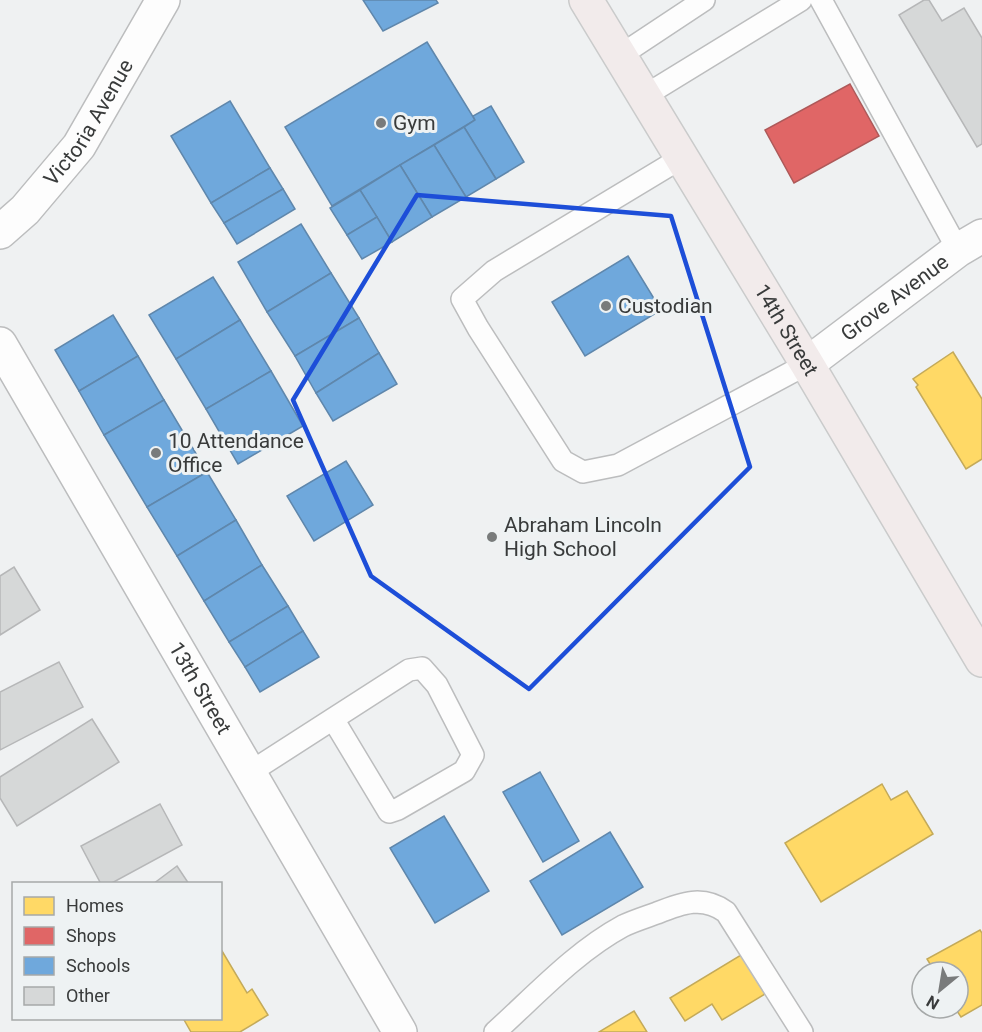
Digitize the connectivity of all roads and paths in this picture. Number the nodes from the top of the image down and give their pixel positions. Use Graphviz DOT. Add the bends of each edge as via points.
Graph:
graph roads {
  1 [pos="163,0"];
  2 [pos="586,0"];
  3 [pos="704,0"];
  4 [pos="801,0"];
  5 [pos="821,0"];
  6 [pos="621,55"];
  7 [pos="646,95"];
  8 [pos="683,157"];
  9 [pos="0,232"];
  10 [pos="970,243"];
  11 [pos="0,344"];
  12 [pos="807,364"];
  13 [pos="982,660"];
  14 [pos="333,718"];
  15 [pos="249,773"];
  16 [pos="400,1032"];
  17 [pos="495,1032"];
  18 [pos="802,1032"];
  1 -- 9 [label="street, Victoria Avenue" via="79,146 25,210"];
  2 -- 6 [label="main road, 14th Street"];
  3 -- 6 [label="lane"];
  4 -- 7 [label="lane"];
  5 -- 10 [label="lane"];
  6 -- 7 [label="main road, 14th Street"];
  7 -- 8 [label="main road, 14th Street"];
  8 -- 12 [label="main road, 14th Street"];
  8 -- 12 [label="lane" via="494,272 462,299 478,328 563,461 583,472 618,465"];
  10 -- 12 [label="street, Grove Avenue"];
  11 -- 15 [label="street, 13th Street"];
  12 -- 13 [label="main road, 14th Street"];
  14 -- 14 [label="lane" via="409,670 422,669 437,685 473,755 464,771 389,812"];
  14 -- 15 [label="lane"];
  15 -- 16 [label="street, 13th Street"];
  17 -- 18 [label="lane" via="585,951 623,926 697,902 716,904 726,912"];
}
